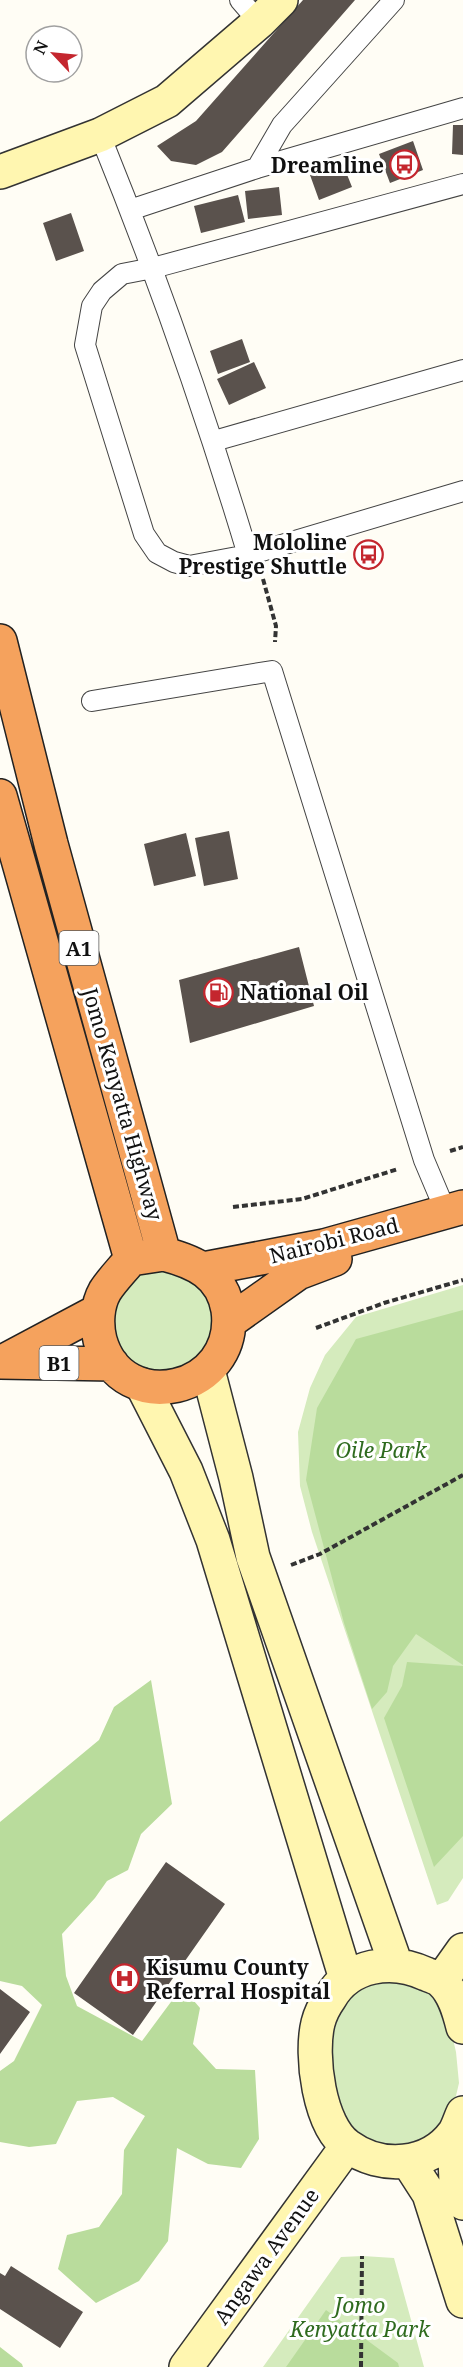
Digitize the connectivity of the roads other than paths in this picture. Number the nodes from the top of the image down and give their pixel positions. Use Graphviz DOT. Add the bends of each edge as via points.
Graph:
graph roads {
  1 [pos="394,0"];
  2 [pos="260,7"];
  3 [pos="463,108"];
  4 [pos="100,135"];
  5 [pos="257,168"];
  6 [pos="0,172"];
  7 [pos="463,184"];
  8 [pos="130,210"];
  9 [pos="153,268"];
  10 [pos="463,370"];
  11 [pos="214,441"];
  12 [pos="463,491"];
  13 [pos="252,554"];
  14 [pos="0,640"];
  15 [pos="92,701"];
  16 [pos="0,796"];
  17 [pos="457,1213"];
  18 [pos="164,1254"];
  19 [pos="131,1259"];
  20 [pos="203,1269"];
  21 [pos="98,1311"];
  22 [pos="229,1322"];
  23 [pos="2,1362"];
  24 [pos="112,1364"];
  25 [pos="208,1370"];
  26 [pos="142,1385"];
  27 [pos="463,1950"];
  28 [pos="396,1965"];
  29 [pos="346,1979"];
  30 [pos="441,1981"];
  31 [pos="463,2027"];
  32 [pos="459,2123"];
  33 [pos="347,2146"];
  34 [pos="409,2163"];
  35 [pos="463,2203"];
  36 [pos="463,2301"];
  37 [pos="186,2367"];
  1 -- 5 [label="lane" via="282,125"];
  2 -- 4 [label="main road" via="166,101"];
  3 -- 5 [label="lane"];
  4 -- 6 [label="main road"];
  4 -- 8 [label="lane"];
  5 -- 8 [label="lane"];
  7 -- 9 [label="lane"];
  8 -- 9 [label="lane"];
  9 -- 11 [label="lane"];
  9 -- 13 [label="lane" via="122,274 102,291 92,306 85,345 144,534 157,553 189,566"];
  10 -- 11 [label="lane"];
  11 -- 13 [label="lane"];
  12 -- 13 [label="lane"];
  14 -- 18 [label="highway, Jomo Kenyatta Highway / A1" via="51,844"];
  15 -- 17 [label="lane" via="272,671 424,1160"];
  16 -- 19 [label="highway, Jomo Kenyatta Highway / A1"];
  17 -- 20 [label="highway, Nairobi Road" via="324,1246"];
  17 -- 22 [label="highway, Nairobi Road" via="298,1273"];
  18 -- 19 [label="highway"];
  18 -- 20 [label="highway" via="191,1261"];
  19 -- 21 [label="highway" via="105,1292"];
  20 -- 22 [label="highway" via="217,1283 226,1301"];
  21 -- 23 [label="highway, B1"];
  21 -- 24 [label="highway" via="98,1330"];
  22 -- 25 [label="highway" via="226,1342"];
  23 -- 24 [label="highway, B1"];
  24 -- 26 [label="highway"];
  25 -- 26 [label="highway" via="170,1388"];
  25 -- 28 [label="main road" via="253,1557"];
  26 -- 29 [label="main road" via="186,1471 213,1540"];
  27 -- 30 [label="main road"];
  28 -- 29 [label="main road" via="366,1968"];
  28 -- 30 [label="main road"];
  29 -- 33 [label="main road" via="330,1996 318,2022 315,2049 322,2103"];
  30 -- 31 [label="main road" via="458,2007"];
  32 -- 34 [label="main road" via="435,2152"];
  32 -- 35 [label="main road" via="456,2182"];
  33 -- 34 [label="main road" via="375,2159"];
  33 -- 37 [label="main road, Angawa Avenue"];
  34 -- 36 [label="main road" via="429,2194"];
}
